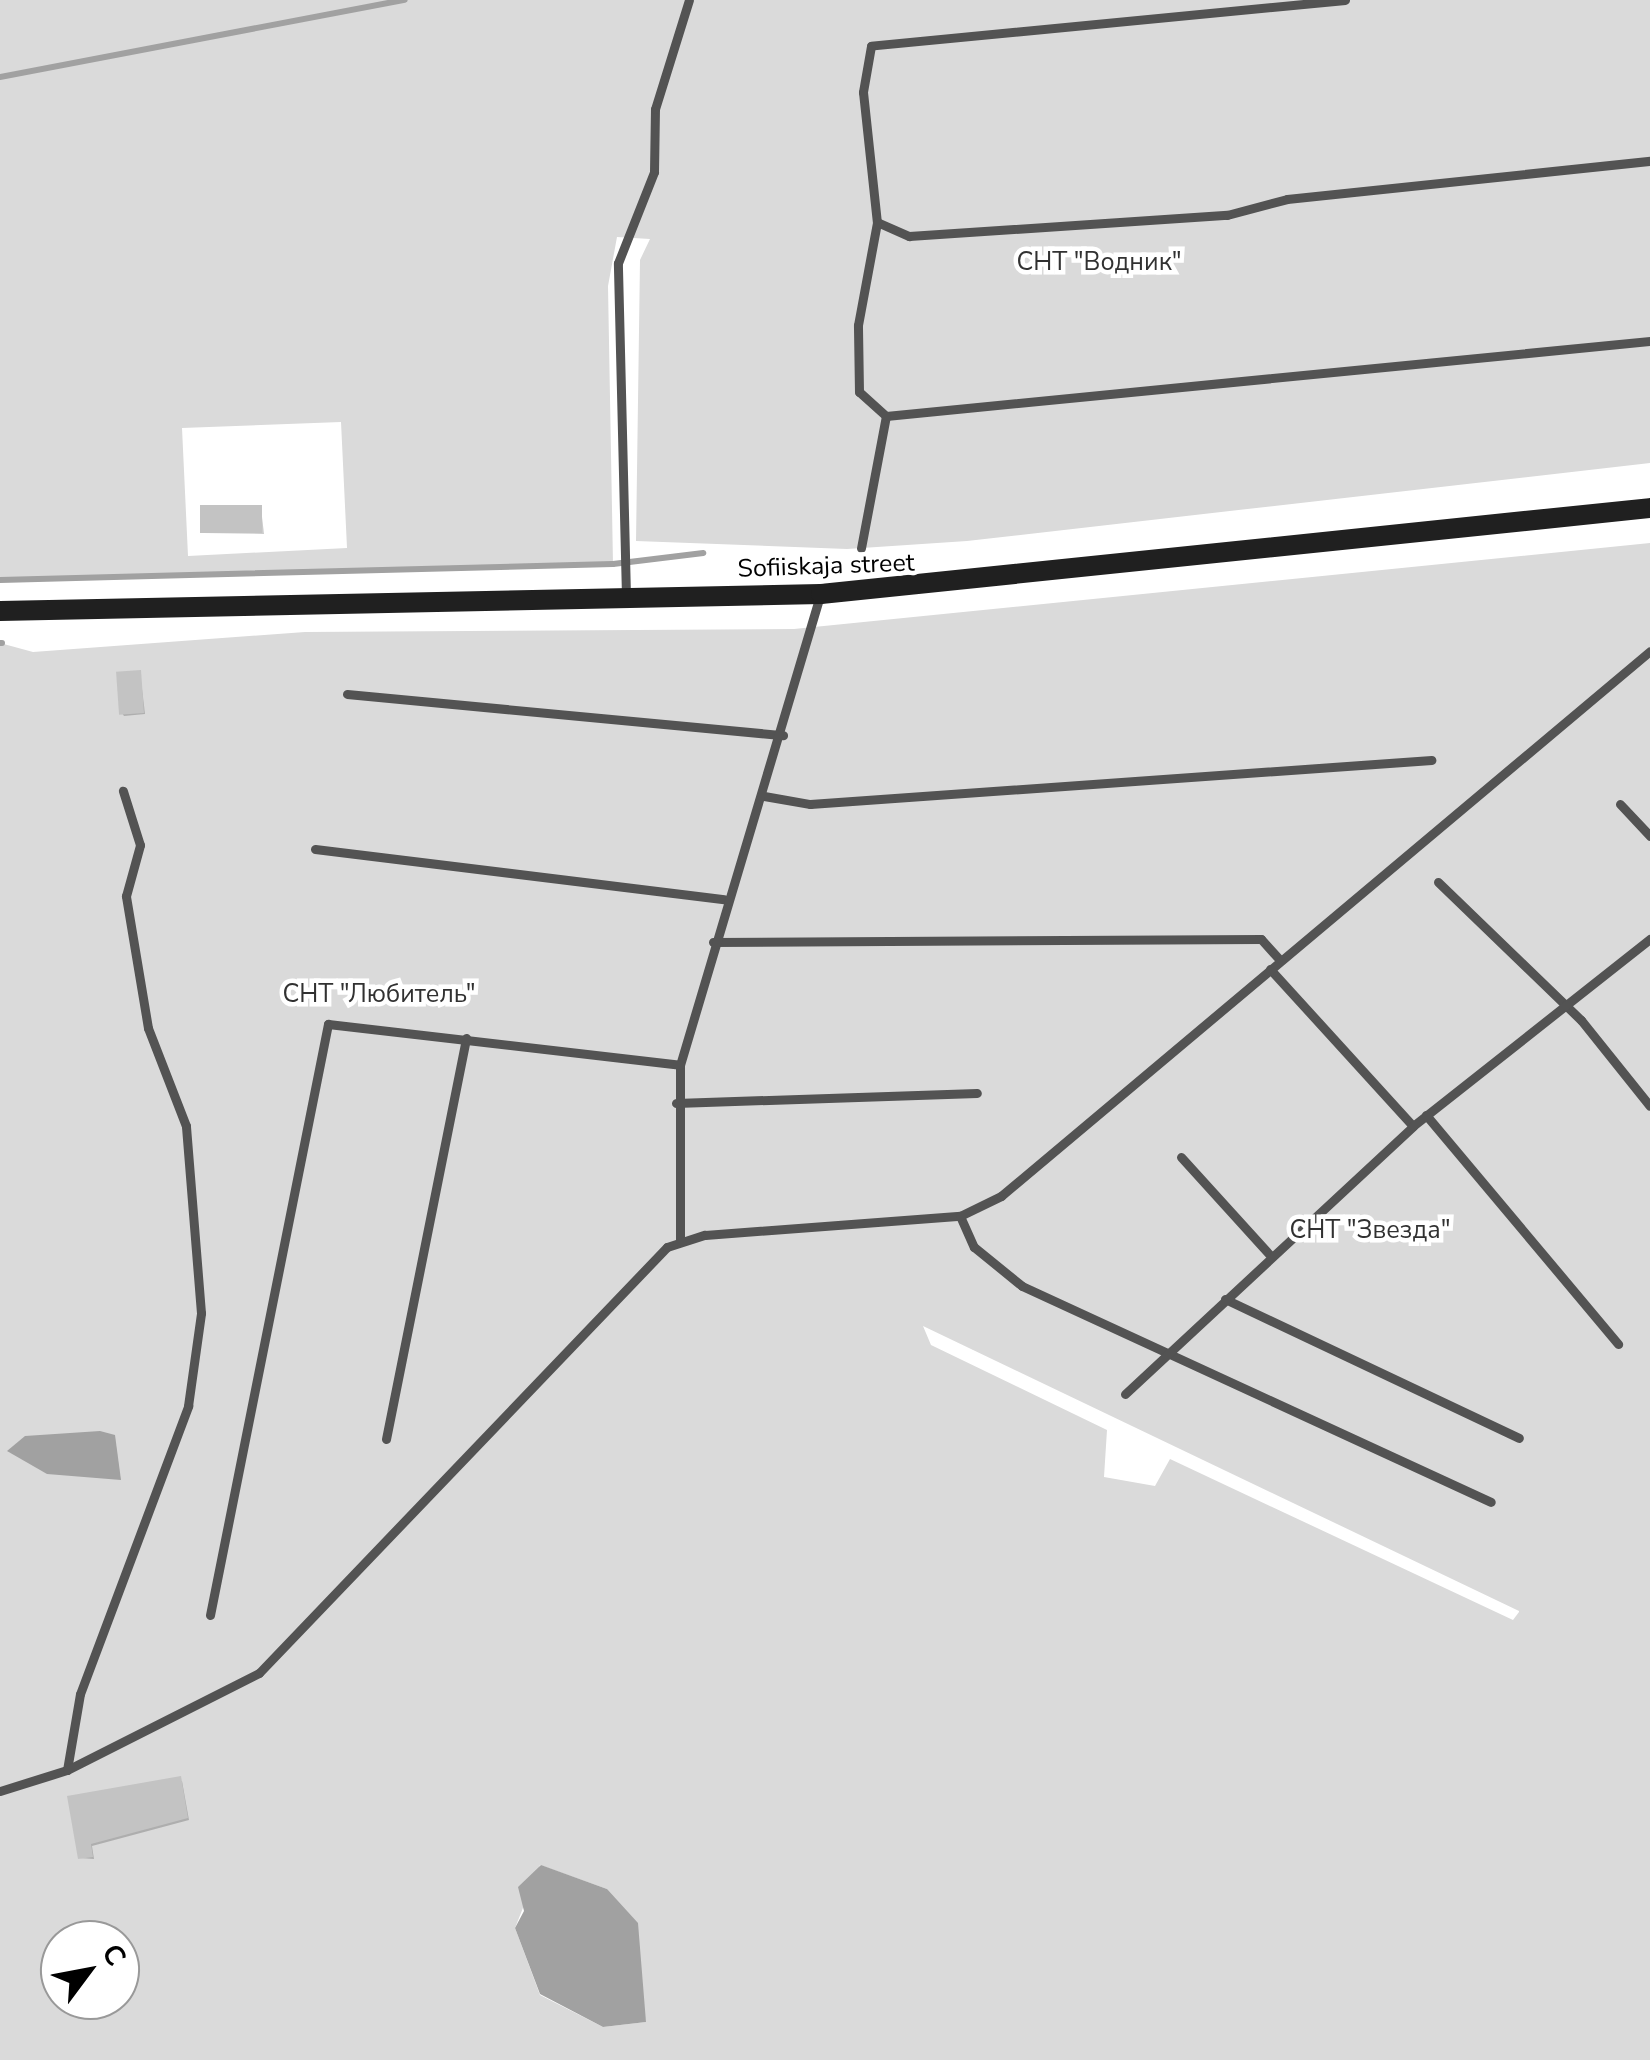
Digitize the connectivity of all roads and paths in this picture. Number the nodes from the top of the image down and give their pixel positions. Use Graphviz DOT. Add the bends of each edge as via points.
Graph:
graph roads {
  1 [pos="689,0"];
  2 [pos="1345,0"];
  3 [pos="1650,162"];
  4 [pos="877,222"];
  5 [pos="1650,341"];
  6 [pos="886,416"];
  7 [pos="1650,508"];
  8 [pos="861,548"];
  9 [pos="820,594"];
  10 [pos="626,596"];
  11 [pos="0,611"];
  12 [pos="1650,651"];
  13 [pos="347,694"];
  14 [pos="783,735"];
  15 [pos="1431,760"];
  16 [pos="123,791"];
  17 [pos="764,796"];
  18 [pos="1620,804"];
  19 [pos="1650,836"];
  20 [pos="315,848"];
  21 [pos="1438,882"];
  22 [pos="724,899"];
  23 [pos="1650,939"];
  24 [pos="713,942"];
  25 [pos="1280,960"];
  26 [pos="1270,969"];
  27 [pos="1562,1008"];
  28 [pos="466,1038"];
  29 [pos="680,1065"];
  30 [pos="977,1093"];
  31 [pos="676,1103"];
  32 [pos="1650,1106"];
  33 [pos="1426,1116"];
  34 [pos="1412,1126"];
  35 [pos="1181,1157"];
  36 [pos="960,1216"];
  37 [pos="680,1240"];
  38 [pos="1269,1254"];
  39 [pos="1225,1299"];
  40 [pos="1618,1344"];
  41 [pos="1166,1350"];
  42 [pos="1125,1394"];
  43 [pos="1519,1438"];
  44 [pos="386,1439"];
  45 [pos="1491,1502"];
  46 [pos="210,1615"];
  47 [pos="68,1770"];
  48 [pos="0,1790"];
  1 -- 10 [label="lane" via="655,109 654,172 618,263"];
  2 -- 4 [label="lane" via="872,46 862,92"];
  3 -- 4 [label="lane" via="1287,199 1227,215 909,236"];
  4 -- 6 [label="lane" via="858,325 859,392"];
  5 -- 6 [label="lane"];
  6 -- 8 [label="lane"];
  7 -- 9 [label="main road, Sofiiskaja street"];
  9 -- 10 [label="main road, Sofiiskaja street"];
  9 -- 14 [label="lane"];
  10 -- 11 [label="main road, Sofiiskaja street"];
  12 -- 25 [label="lane"];
  13 -- 14 [label="lane"];
  14 -- 17 [label="lane"];
  15 -- 17 [label="lane" via="810,804"];
  16 -- 47 [label="lane" via="140,845 126,896 148,1028 186,1126 200,1313 188,1406 80,1694"];
  17 -- 22 [label="lane"];
  18 -- 19 [label="lane"];
  20 -- 22 [label="lane"];
  21 -- 27 [label="lane"];
  22 -- 24 [label="lane"];
  23 -- 27 [label="lane"];
  24 -- 25 [label="lane" via="1261,939"];
  24 -- 29 [label="lane"];
  25 -- 26 [label="lane"];
  26 -- 34 [label="lane"];
  26 -- 36 [label="lane" via="1001,1196"];
  27 -- 32 [label="lane"];
  27 -- 33 [label="lane"];
  28 -- 29 [label="lane"];
  28 -- 44 [label="lane"];
  28 -- 46 [label="lane" via="328,1024"];
  29 -- 31 [label="lane"];
  30 -- 31 [label="lane"];
  31 -- 37 [label="lane"];
  33 -- 34 [label="lane"];
  33 -- 40 [label="lane"];
  34 -- 38 [label="lane"];
  35 -- 38 [label="lane"];
  36 -- 37 [label="lane"];
  36 -- 41 [label="lane" via="974,1247 1022,1286"];
  37 -- 47 [label="lane" via="642,1266 259,1673"];
  38 -- 39 [label="lane"];
  39 -- 41 [label="lane"];
  39 -- 43 [label="lane"];
  41 -- 42 [label="lane"];
  41 -- 45 [label="lane"];
  47 -- 48 [label="lane"];
}
